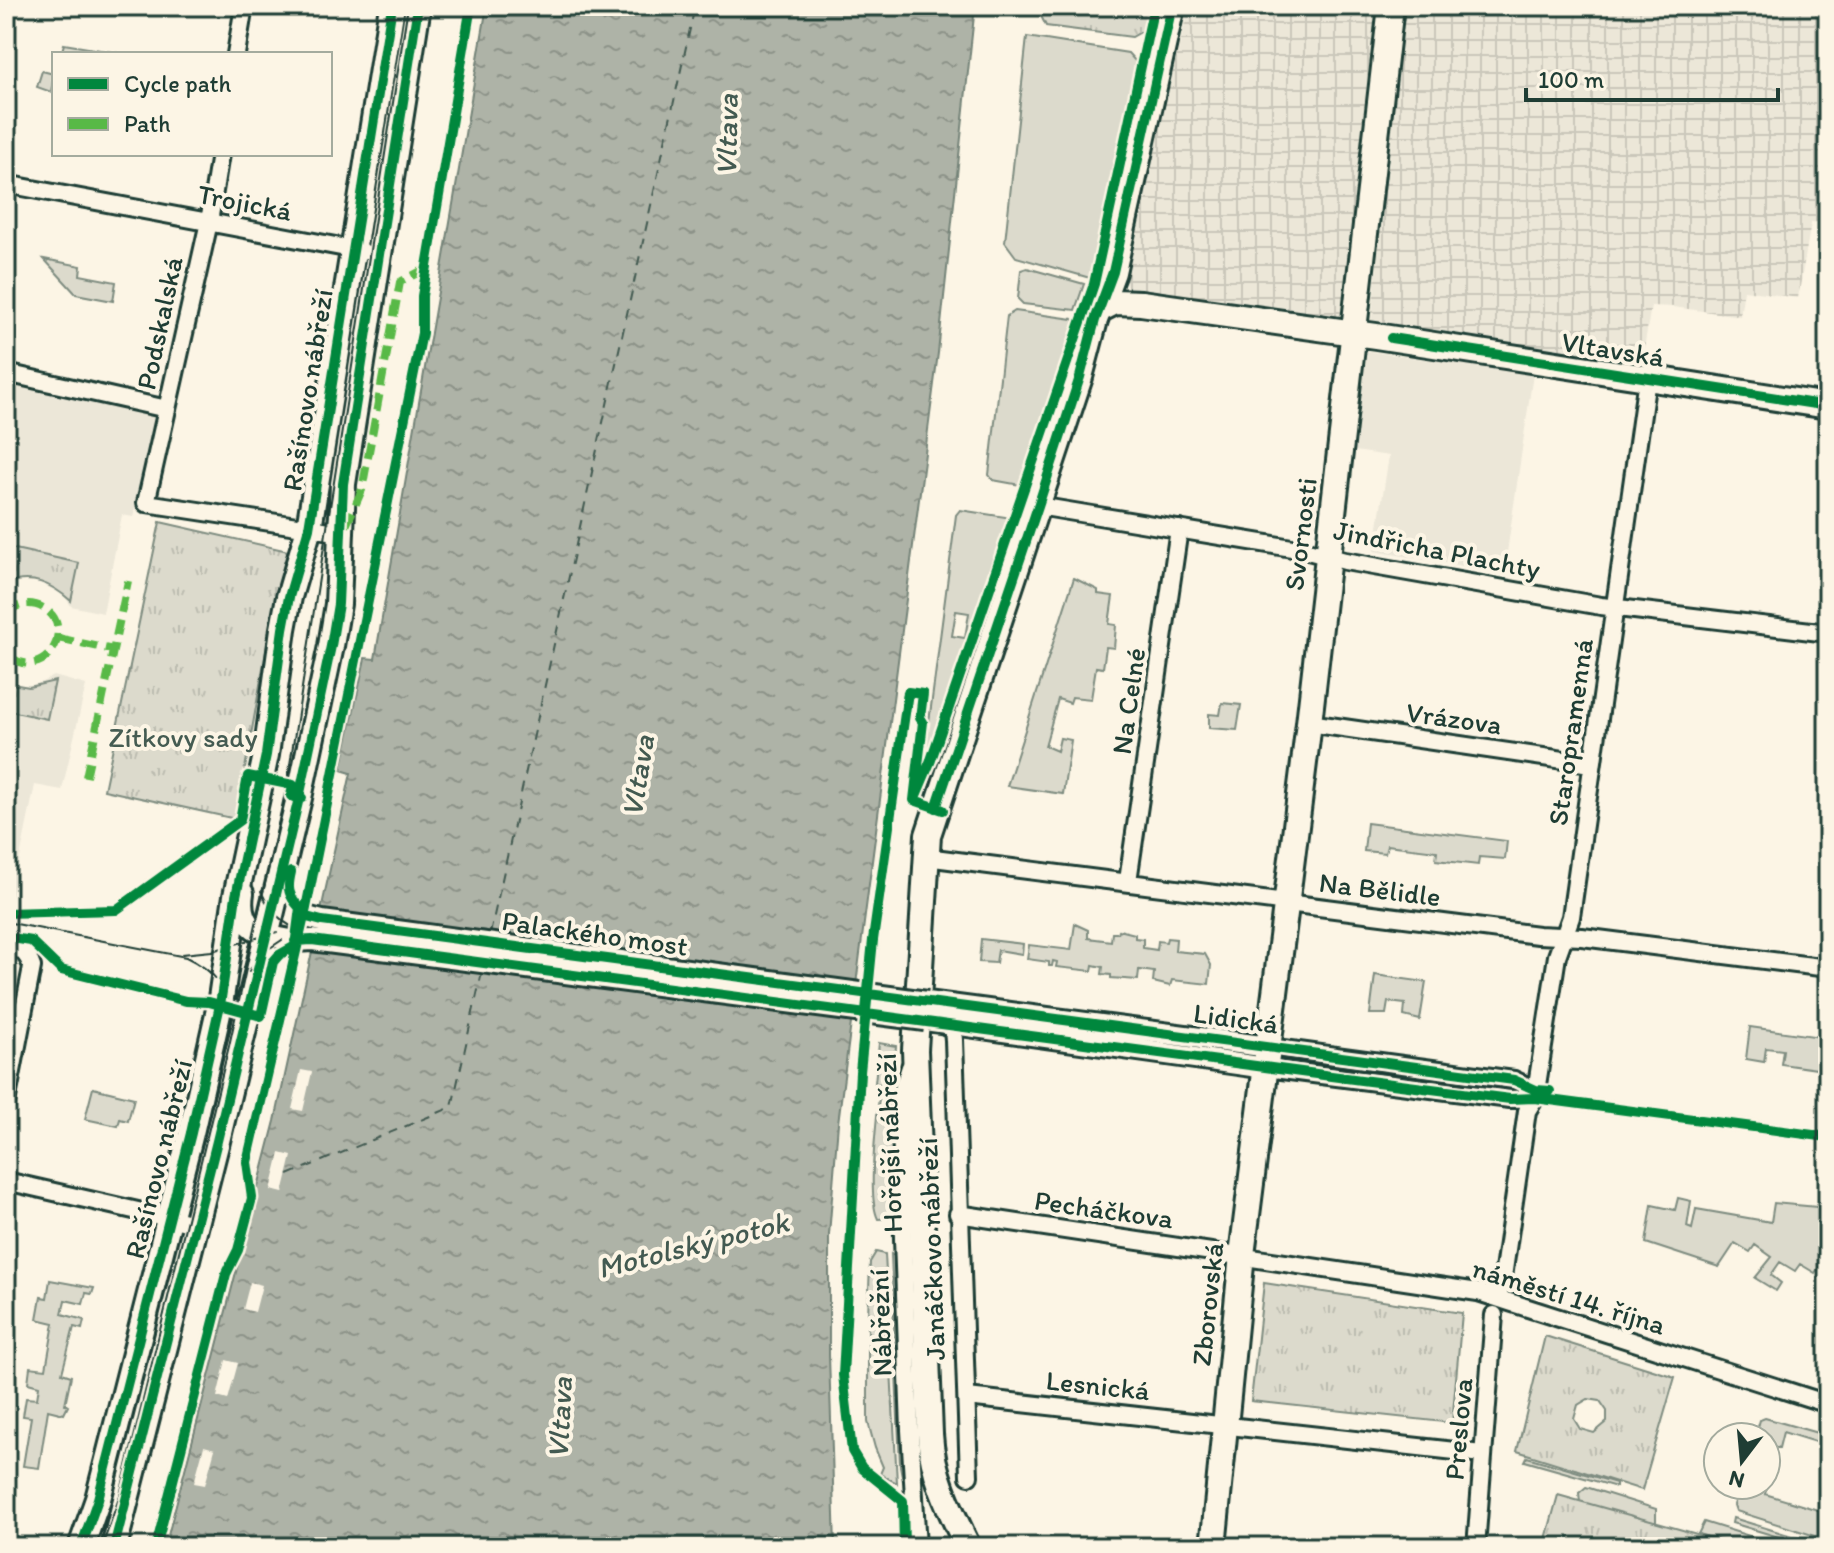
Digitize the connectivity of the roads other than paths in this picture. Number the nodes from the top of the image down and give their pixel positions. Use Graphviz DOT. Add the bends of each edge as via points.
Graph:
graph roads {
  1 [pos="244,6"];
  2 [pos="392,6"];
  3 [pos="418,6"];
  4 [pos="1172,6"];
  5 [pos="1391,6"];
  6 [pos="236,52"];
  7 [pos="220,156"];
  8 [pos="6,184"];
  9 [pos="209,222"];
  10 [pos="354,250"];
  11 [pos="380,254"];
  12 [pos="1099,310"];
  13 [pos="1355,334"];
  14 [pos="6,373"];
  15 [pos="1647,379"];
  16 [pos="1828,406"];
  17 [pos="167,409"];
  18 [pos="1038,506"];
  19 [pos="309,528"];
  20 [pos="1179,529"];
  21 [pos="343,533"];
  22 [pos="1328,556"];
  23 [pos="1615,607"];
  24 [pos="1828,633"];
  25 [pos="1309,723"];
  26 [pos="1591,764"];
  27 [pos="262,779"];
  28 [pos="926,857"];
  29 [pos="279,879"];
  30 [pos="1128,881"];
  31 [pos="1287,904"];
  32 [pos="1564,936"];
  33 [pos="281,941"];
  34 [pos="13,946"];
  35 [pos="1828,968"];
  36 [pos="932,1016"];
  37 [pos="915,1050"];
  38 [pos="1267,1057"];
  39 [pos="1536,1094"];
  40 [pos="6,1103"];
  41 [pos="6,1181"];
  42 [pos="958,1214"];
  43 [pos="168,1218"];
  44 [pos="195,1224"];
  45 [pos="1242,1255"];
  46 [pos="1498,1297"];
  47 [pos="1494,1315"];
  48 [pos="967,1397"];
  49 [pos="1828,1404"];
  50 [pos="1225,1424"];
  51 [pos="1482,1454"];
  52 [pos="969,1476"];
  53 [pos="81,1547"];
  54 [pos="114,1547"];
  55 [pos="917,1547"];
  56 [pos="968,1547"];
  57 [pos="1213,1547"];
  58 [pos="1476,1547"];
  1 -- 6 [label="street"];
  2 -- 10 [label="main road, Rašínovo nábřeží"];
  3 -- 11 [label="main road, Rašínovo nábřeží"];
  4 -- 12 [label="main road, Hořejší nábřeží" via="1113,272"];
  5 -- 13 [label="main road, Svornosti"];
  7 -- 9 [label="street, Podskalská"];
  8 -- 9 [label="street, Trojická"];
  9 -- 10 [label="street, Trojická"];
  9 -- 17 [label="street, Podskalská"];
  10 -- 11 [label="street, Trojická"];
  10 -- 19 [label="main road, Rašínovo nábřeží"];
  11 -- 21 [label="main road, Rašínovo nábřeží" via="343,484"];
  12 -- 13 [label="main road, Vltavská" via="1126,301"];
  12 -- 18 [label="main road, Hořejší nábřeží"];
  13 -- 15 [label="main road, Vltavská"];
  13 -- 22 [label="main road, Svornosti"];
  14 -- 17 [label="street"];
  15 -- 16 [label="main road, Vltavská"];
  15 -- 23 [label="street, Staropramenná"];
  17 -- 19 [label="street, Podskalská" via="146,503"];
  18 -- 20 [label="street, Jindřicha Plachty"];
  18 -- 28 [label="main road, Hořejší nábřeží" via="936,808"];
  19 -- 21 [label="street"];
  19 -- 27 [label="main road, Rašínovo nábřeží" via="285,618"];
  20 -- 22 [label="street, Jindřicha Plachty"];
  20 -- 30 [label="street, Na Celné"];
  21 -- 29 [label="main road, Rašínovo nábřeží" via="331,646"];
  22 -- 23 [label="street, Jindřicha Plachty"];
  22 -- 25 [label="main road, Svornosti"];
  23 -- 24 [label="street, Jindřicha Plachty"];
  23 -- 26 [label="street, Staropramenná"];
  25 -- 26 [label="street, Vrázova"];
  25 -- 31 [label="main road, Svornosti"];
  26 -- 32 [label="street, Staropramenná"];
  27 -- 33 [label="street, Rašínovo nábřeží" via="241,909 245,921"];
  27 -- 43 [label="main road, Rašínovo nábřeží" via="236,896 220,1005"];
  28 -- 30 [label="street, Na Bělidle"];
  28 -- 37 [label="main road, Hořejší nábřeží"];
  29 -- 33 [label="main road, Rašínovo nábřeží"];
  29 -- 36 [label="street, Palackého most, bridge" via="289,906 299,915 322,921"];
  30 -- 31 [label="street, Na Bělidle"];
  31 -- 32 [label="street, Na Bělidle"];
  31 -- 38 [label="main road, Svornosti"];
  32 -- 35 [label="street, Na Bělidle"];
  32 -- 39 [label="street, Staropramenná"];
  33 -- 36 [label="street, Palackého most, bridge" via="312,940"];
  33 -- 44 [label="main road, Rašínovo nábřeží" via="257,971"];
  34 -- 40 [label="street" via="28,955 32,967"];
  36 -- 38 [label="street, Lidická"];
  36 -- 38 [label="street, Lidická"];
  36 -- 42 [label="street, Janáčkovo nábřeží" via="953,1030"];
  37 -- 55 [label="street, Nábřežní" via="901,1095"];
  37 -- 56 [label="main road, Hořejší nábřeží" via="930,1444 943,1496"];
  38 -- 39 [label="street, Lidická" via="1510,1099"];
  38 -- 45 [label="main road, Zborovská"];
  39 -- 46 [label="street" via="1527,1111"];
  41 -- 43 [label="street"];
  42 -- 45 [label="street, Pecháčkova"];
  42 -- 48 [label="street, Janáčkovo nábřeží"];
  43 -- 44 [label="street"];
  43 -- 53 [label="main road, Rašínovo nábřeží" via="98,1499"];
  44 -- 54 [label="main road, Rašínovo nábřeží"];
  45 -- 46 [label="street, náměstí 14. října"];
  45 -- 50 [label="main road, Zborovská"];
  46 -- 49 [label="street, náměstí 14. října"];
  47 -- 51 [label="street, Preslova"];
  48 -- 50 [label="street, Lesnická"];
  48 -- 52 [label="street, Janáčkovo nábřeží"];
  50 -- 51 [label="street"];
  50 -- 57 [label="main road, Zborovská"];
  51 -- 58 [label="street, Preslova"];
}
